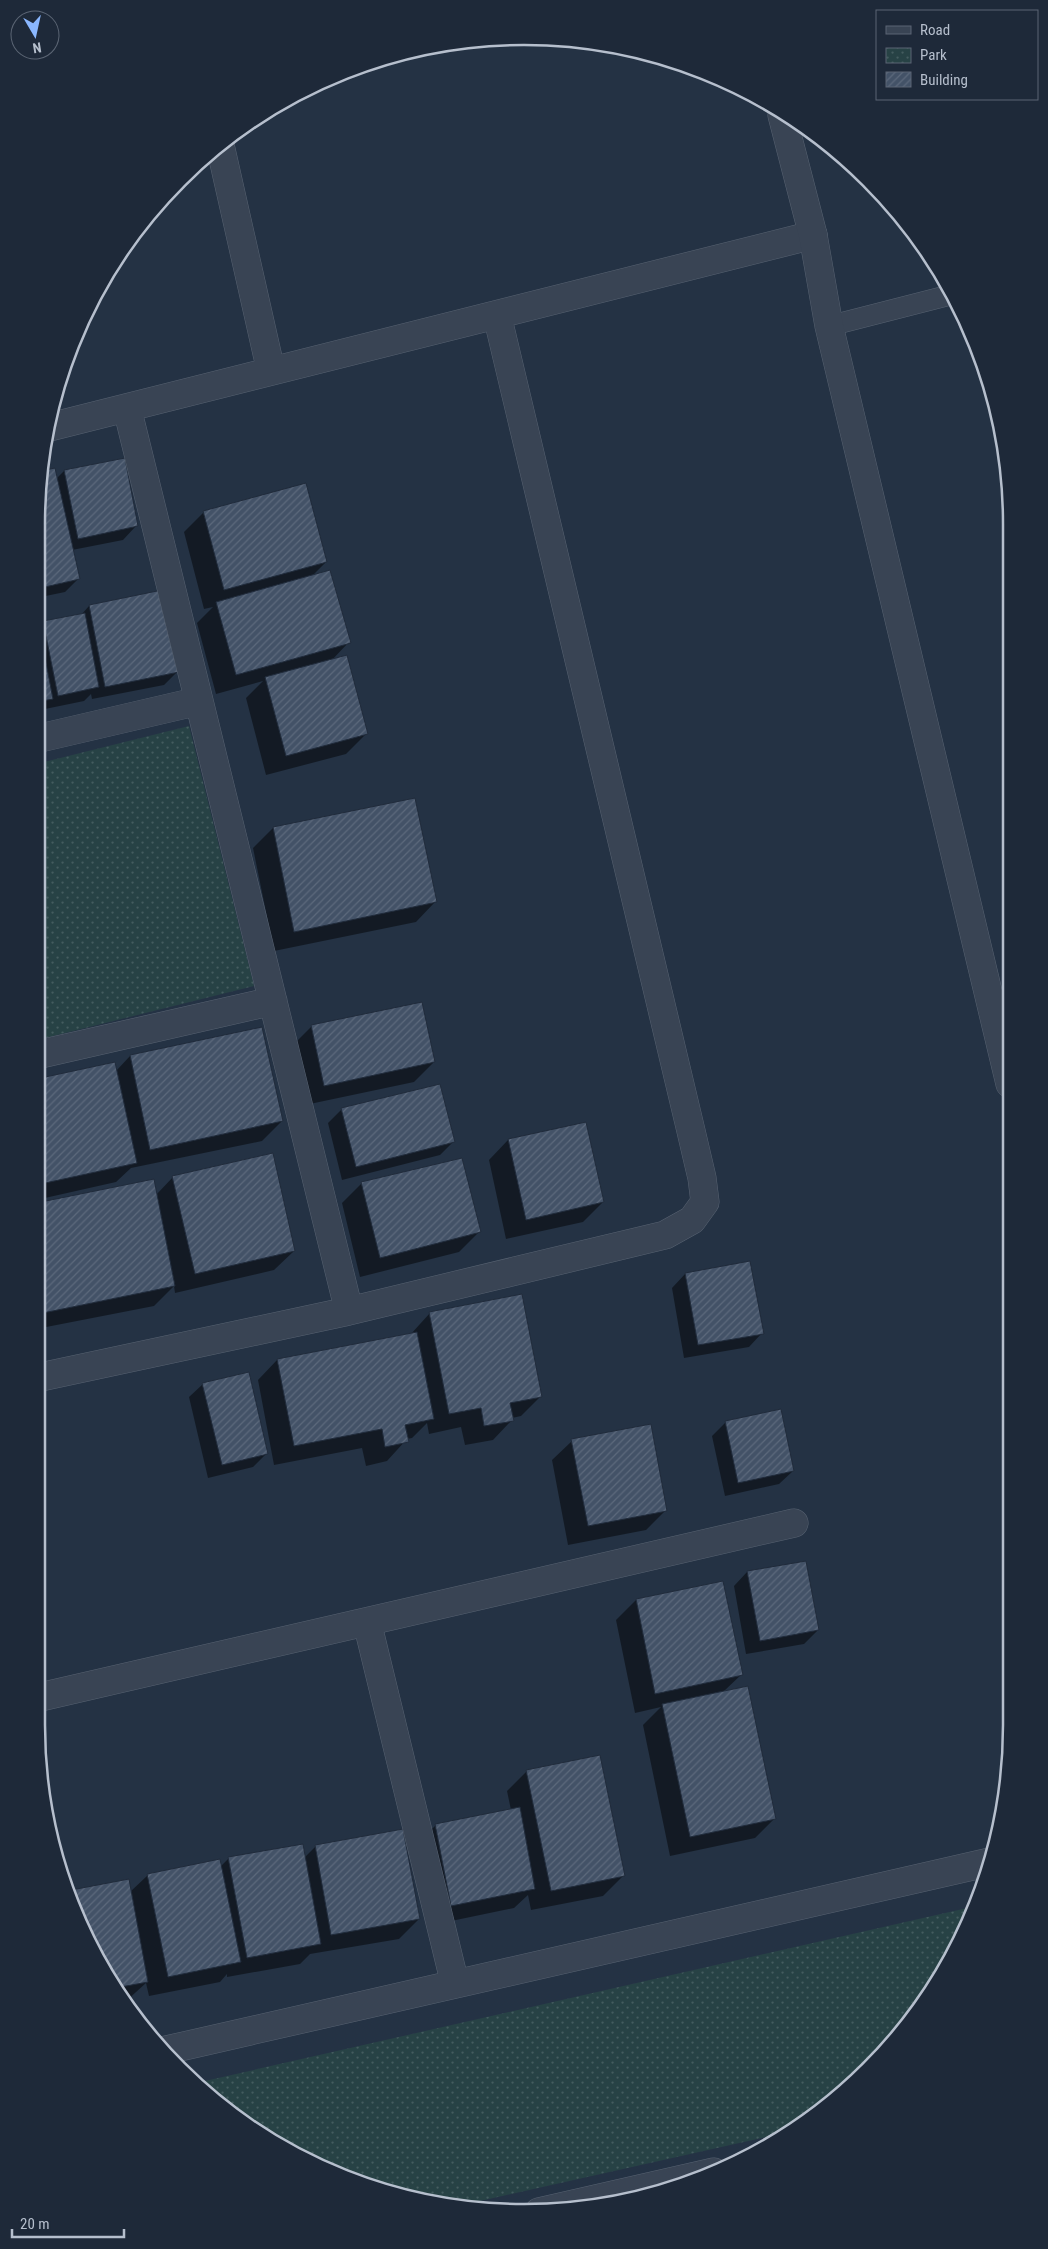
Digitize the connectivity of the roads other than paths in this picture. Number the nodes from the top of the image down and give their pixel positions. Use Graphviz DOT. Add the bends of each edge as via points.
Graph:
graph roads {
  1 [pos="784,122"];
  2 [pos="222,153"];
  3 [pos="813,235"];
  4 [pos="946,296"];
  5 [pos="498,314"];
  6 [pos="829,326"];
  7 [pos="272,371"];
  8 [pos="127,408"];
  9 [pos="55,426"];
  10 [pos="200,701"];
  11 [pos="45,737"];
  12 [pos="273,1001"];
  13 [pos="45,1054"];
  14 [pos="1003,1055"];
  15 [pos="349,1311"];
  16 [pos="45,1376"];
  17 [pos="794,1523"];
  18 [pos="367,1622"];
  19 [pos="45,1696"];
  20 [pos="983,1864"];
  21 [pos="455,1984"];
  22 [pos="171,2049"];
  23 [pos="661,2184"];
  24 [pos="604,2197"];
  1 -- 3 [label="street"];
  2 -- 7 [label="street"];
  3 -- 5 [label="street"];
  3 -- 6 [label="street"];
  4 -- 6 [label="lane"];
  5 -- 7 [label="street"];
  5 -- 15 [label="street" via="702,1178 705,1202 692,1220 665,1236"];
  6 -- 14 [label="street"];
  7 -- 8 [label="street"];
  8 -- 9 [label="street"];
  8 -- 10 [label="street"];
  10 -- 11 [label="street"];
  10 -- 12 [label="street"];
  12 -- 13 [label="street"];
  12 -- 15 [label="street"];
  15 -- 16 [label="street"];
  17 -- 18 [label="street"];
  18 -- 19 [label="street"];
  18 -- 21 [label="street"];
  20 -- 21 [label="street"];
  21 -- 22 [label="street"];
  23 -- 24 [label="street"];
}
